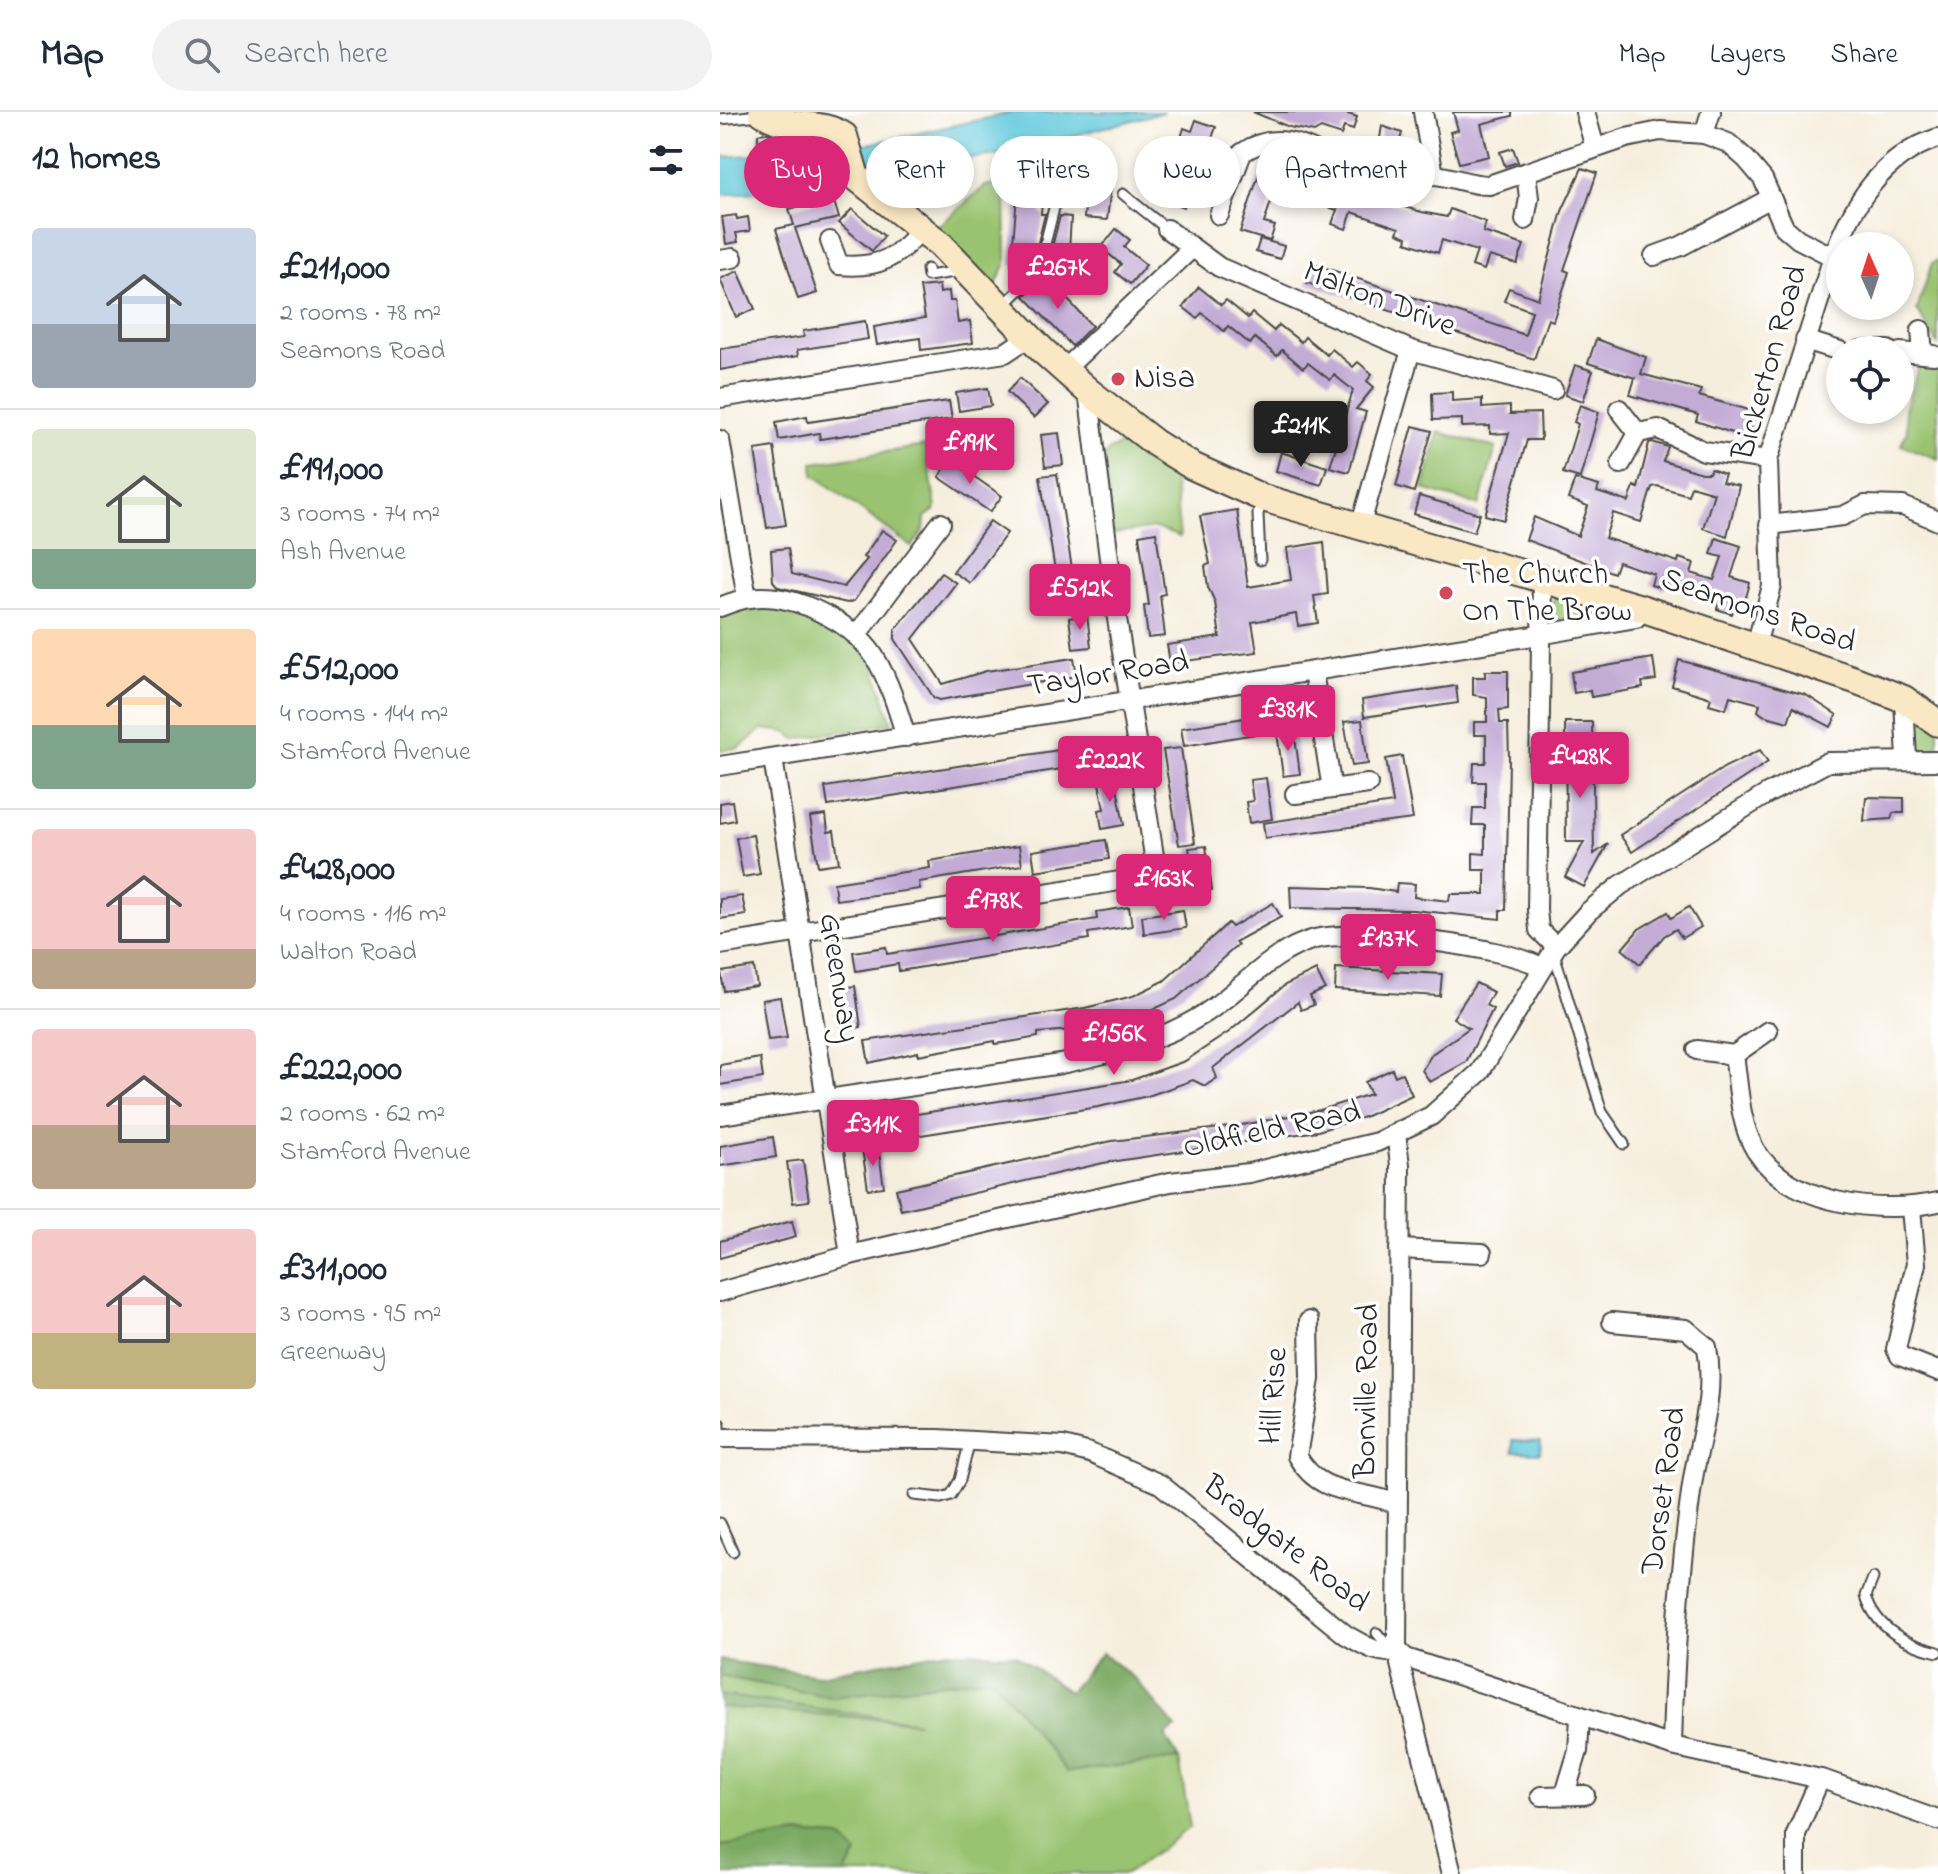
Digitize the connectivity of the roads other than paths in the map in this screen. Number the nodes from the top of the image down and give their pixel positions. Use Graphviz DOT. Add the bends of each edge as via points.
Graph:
graph roads {
  1 [pos="1585,112"];
  2 [pos="1711,112"];
  3 [pos="764,113"];
  4 [pos="1416,113"];
  5 [pos="720,119"];
  6 [pos="1704,134"];
  7 [pos="1423,136"];
  8 [pos="1936,144"];
  9 [pos="1256,146"];
  10 [pos="1595,148"];
  11 [pos="1526,173"];
  12 [pos="1435,175"];
  13 [pos="1123,194"];
  14 [pos="1771,198"];
  15 [pos="1054,208"];
  16 [pos="1219,215"];
  17 [pos="1525,220"];
  18 [pos="922,228"];
  19 [pos="1167,229"];
  20 [pos="1842,232"];
  21 [pos="830,241"];
  22 [pos="1190,250"];
  23 [pos="1826,253"];
  24 [pos="1654,256"];
  25 [pos="961,266"];
  26 [pos="927,269"];
  27 [pos="1826,278"];
  28 [pos="1001,308"];
  29 [pos="1921,330"];
  30 [pos="1029,337"];
  31 [pos="1805,340"];
  32 [pos="1826,347"];
  33 [pos="1411,350"];
  34 [pos="1914,353"];
  35 [pos="1064,370"];
  36 [pos="1553,389"];
  37 [pos="1088,391"];
  38 [pos="720,398"];
  39 [pos="1619,409"];
  40 [pos="1638,433"];
  41 [pos="720,440"];
  42 [pos="1768,460"];
  43 [pos="1621,464"];
  44 [pos="1263,498"];
  45 [pos="1938,521"];
  46 [pos="941,523"];
  47 [pos="1769,525"];
  48 [pos="1360,527"];
  49 [pos="1260,560"];
  50 [pos="1542,578"];
  51 [pos="747,598"];
  52 [pos="720,607"];
  53 [pos="1641,608"];
  54 [pos="1539,635"];
  55 [pos="856,636"];
  56 [pos="1755,649"];
  57 [pos="1313,672"];
  58 [pos="1904,699"];
  59 [pos="1130,702"];
  60 [pos="1938,723"];
  61 [pos="906,737"];
  62 [pos="773,758"];
  63 [pos="1907,760"];
  64 [pos="1938,761"];
  65 [pos="720,766"];
  66 [pos="1368,784"];
  67 [pos="1332,789"];
  68 [pos="1295,794"];
  69 [pos="801,932"];
  70 [pos="720,945"];
  71 [pos="1555,949"];
  72 [pos="1543,968"];
  73 [pos="1768,1031"];
  74 [pos="1697,1050"];
  75 [pos="1734,1055"];
  76 [pos="826,1098"];
  77 [pos="720,1115"];
  78 [pos="1396,1133"];
  79 [pos="1624,1144"];
  80 [pos="1938,1202"];
  81 [pos="1911,1208"];
  82 [pos="1399,1249"];
  83 [pos="1482,1253"];
  84 [pos="850,1255"];
  85 [pos="720,1292"];
  86 [pos="1309,1321"];
  87 [pos="1612,1322"];
  88 [pos="1938,1371"];
  89 [pos="720,1424"];
  90 [pos="720,1437"];
  91 [pos="970,1440"];
  92 [pos="914,1495"];
  93 [pos="1397,1504"];
  94 [pos="720,1523"];
  95 [pos="733,1552"];
  96 [pos="1873,1578"];
  97 [pos="1377,1633"];
  98 [pos="1397,1652"];
  99 [pos="1938,1652"];
  100 [pos="1580,1717"];
  101 [pos="1672,1746"];
  102 [pos="1820,1779"];
  103 [pos="1565,1794"];
  104 [pos="1585,1795"];
  105 [pos="1541,1796"];
  106 [pos="1938,1820"];
  107 [pos="1452,1874"];
  108 [pos="1796,1874"];
  1 -- 10 [label="street"];
  2 -- 6 [label="street"];
  3 -- 5 [label="lane"];
  3 -- 18 [label="street, Seamons Road" via="844,136 856,177"];
  4 -- 7 [label="street"];
  6 -- 10 [label="street" via="1660,131"];
  6 -- 14 [label="street" via="1728,143 1746,159"];
  8 -- 20 [label="street, Bickerton Road" via="1901,158 1867,187"];
  9 -- 16 [label="street" via="1242,153"];
  10 -- 11 [label="street"];
  11 -- 12 [label="street" via="1489,185"];
  11 -- 17 [label="street"];
  13 -- 19 [label="lane"];
  14 -- 23 [label="street" via="1791,233"];
  14 -- 24 [label="street"];
  15 -- 28 [label="lane" via="1038,272"];
  18 -- 21 [label="street" via="892,259 840,270"];
  18 -- 25 [label="street, Seamons Road"];
  19 -- 22 [label="street, Malton Drive"];
  22 -- 33 [label="street, Malton Drive"];
  22 -- 35 [label="street"];
  25 -- 26 [label="lane" via="955,272 928,276"];
  25 -- 28 [label="street, Seamons Road"];
  27 -- 31 [label="street, Bickerton Road"];
  28 -- 30 [label="street, Seamons Road"];
  29 -- 34 [label="street" via="1928,354"];
  30 -- 35 [label="street, Seamons Road"];
  30 -- 38 [label="street" via="1005,353"];
  31 -- 32 [label="street"];
  31 -- 42 [label="street, Bickerton Road"];
  33 -- 36 [label="street, Malton Drive"];
  33 -- 48 [label="street"];
  35 -- 37 [label="street, Seamons Road"];
  37 -- 44 [label="street, Seamons Road" via="1168,452"];
  37 -- 59 [label="street"];
  39 -- 40 [label="street"];
  40 -- 42 [label="street" via="1658,429 1704,451"];
  40 -- 43 [label="street"];
  41 -- 51 [label="street"];
  42 -- 47 [label="street, Bickerton Road"];
  44 -- 48 [label="street, Seamons Road"];
  44 -- 49 [label="lane" via="1258,514"];
  45 -- 47 [label="street" via="1903,506 1865,505 1843,516"];
  46 -- 55 [label="street"];
  47 -- 56 [label="street, Bickerton Road" via="1772,586"];
  48 -- 50 [label="street, Seamons Road"];
  50 -- 53 [label="street, Seamons Road"];
  50 -- 54 [label="street"];
  51 -- 52 [label="street"];
  51 -- 55 [label="street" via="807,608"];
  53 -- 54 [label="street, Taylor Road" via="1636,618"];
  53 -- 56 [label="street, Seamons Road"];
  54 -- 57 [label="street, Taylor Road"];
  54 -- 71 [label="street" via="1537,910 1539,930"];
  55 -- 61 [label="street" via="874,656"];
  56 -- 58 [label="street, Seamons Road"];
  57 -- 59 [label="street, Taylor Road"];
  57 -- 67 [label="street"];
  58 -- 60 [label="street, Seamons Road"];
  58 -- 63 [label="street"];
  59 -- 61 [label="street, Taylor Road"];
  59 -- 69 [label="street" via="1157,875"];
  61 -- 62 [label="street, Taylor Road"];
  62 -- 65 [label="street, Taylor Road"];
  62 -- 69 [label="street, Greenway"];
  63 -- 64 [label="street, Oldfield Road"];
  63 -- 71 [label="street, Oldfield Road" via="1828,762 1767,794 1621,885"];
  66 -- 67 [label="street"];
  67 -- 68 [label="street"];
  69 -- 70 [label="street"];
  69 -- 76 [label="street, Greenway"];
  71 -- 72 [label="street, Oldfield Road"];
  71 -- 79 [label="lane" via="1602,1112"];
  72 -- 76 [label="street" via="1444,943 1348,936 1315,939 1291,949 1167,1036 1061,1064"];
  72 -- 78 [label="street, Oldfield Road" via="1480,1072 1431,1116"];
  73 -- 75 [label="street"];
  74 -- 75 [label="street"];
  75 -- 81 [label="street" via="1747,1132 1758,1153 1778,1172 1823,1198"];
  76 -- 77 [label="street"];
  76 -- 84 [label="street, Greenway"];
  78 -- 82 [label="street, Bonville Road"];
  78 -- 84 [label="street, Oldfield Road" via="1339,1153 1249,1173 1170,1182"];
  80 -- 81 [label="street"];
  81 -- 88 [label="street" via="1916,1264 1896,1349 1900,1356"];
  82 -- 83 [label="street"];
  82 -- 93 [label="street, Bonville Road"];
  84 -- 85 [label="street, Oldfield Road"];
  86 -- 93 [label="street, Hill Rise" via="1310,1379 1297,1456 1323,1486"];
  87 -- 101 [label="street, Dorset Road" via="1686,1329 1707,1347 1709,1359 1707,1423 1692,1482"];
  89 -- 90 [label="lane"];
  90 -- 91 [label="street, Bradgate Road"];
  91 -- 92 [label="lane" via="951,1495"];
  91 -- 98 [label="street, Bradgate Road" via="1063,1446 1160,1484 1346,1635 1376,1650"];
  93 -- 98 [label="street, Bonville Road"];
  94 -- 95 [label="lane"];
  96 -- 99 [label="lane" via="1866,1596 1879,1622 1897,1637"];
  97 -- 98 [label="lane"];
  98 -- 100 [label="street, Bradgate Road"];
  98 -- 107 [label="street, Bonville Road"];
  100 -- 101 [label="street, Bradgate Road"];
  100 -- 103 [label="street" via="1578,1751"];
  101 -- 102 [label="street, Bradgate Road"];
  102 -- 106 [label="street, Bradgate Road"];
  102 -- 108 [label="street" via="1796,1834"];
  103 -- 104 [label="street"];
  103 -- 105 [label="street"];
}
